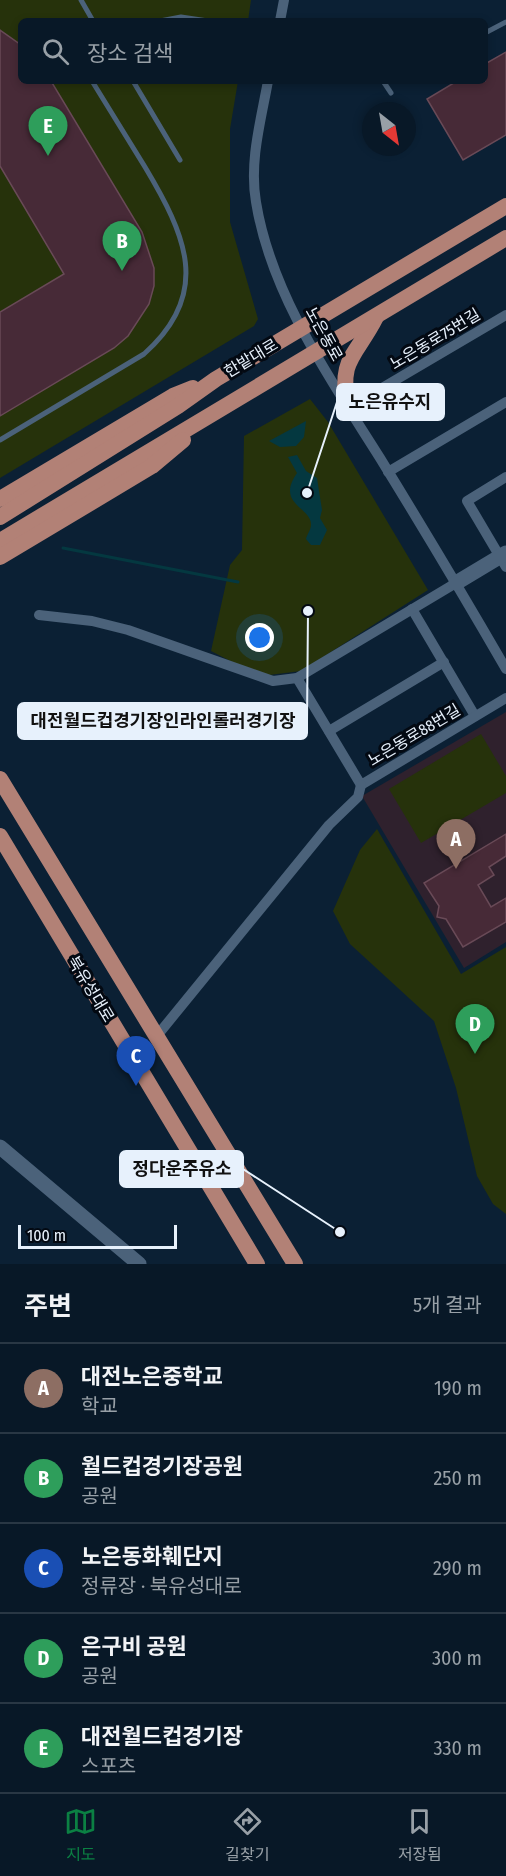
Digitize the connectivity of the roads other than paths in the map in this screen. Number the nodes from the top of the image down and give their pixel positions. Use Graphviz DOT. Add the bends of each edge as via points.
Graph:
graph roads {
  1 [pos="81,0"];
  2 [pos="284,0"];
  3 [pos="91,18"];
  4 [pos="281,18"];
  5 [pos="506,22"];
  6 [pos="488,31"];
  7 [pos="94,84"];
  8 [pos="135,84"];
  9 [pos="267,84"];
  10 [pos="385,84"];
  11 [pos="391,93"];
  12 [pos="180,160"];
  13 [pos="506,206"];
  14 [pos="506,238"];
  15 [pos="506,315"];
  16 [pos="376,316"];
  17 [pos="302,327"];
  18 [pos="316,351"];
  19 [pos="216,379"];
  20 [pos="506,402"];
  21 [pos="223,407"];
  22 [pos="348,408"];
  23 [pos="0,440"];
  24 [pos="388,472"];
  25 [pos="506,477"];
  26 [pos="0,499"];
  27 [pos="0,517"];
  28 [pos="0,541"];
  29 [pos="0,557"];
  30 [pos="504,559"];
  31 [pos="456,583"];
  32 [pos="412,609"];
  33 [pos="39,615"];
  34 [pos="444,662"];
  35 [pos="506,669"];
  36 [pos="297,678"];
  37 [pos="506,698"];
  38 [pos="475,716"];
  39 [pos="329,731"];
  40 [pos="0,779"];
  41 [pos="361,784"];
  42 [pos="0,836"];
  43 [pos="156,1037"];
  44 [pos="0,1147"];
  45 [pos="140,1264"];
  46 [pos="257,1264"];
  47 [pos="296,1264"];
  1 -- 3 [label="lane"];
  2 -- 4 [label="street"];
  5 -- 6 [label="lane"];
  7 -- 23 [label="lane" via="176,221 186,257 182,297 173,320 144,354"];
  8 -- 12 [label="lane"];
  9 -- 17 [label="street, 노은동로" via="255,155 255,199 262,237"];
  10 -- 11 [label="lane"];
  13 -- 17 [label="main road, 한밭대로"];
  14 -- 16 [label="main road, 한밭대로"];
  15 -- 22 [label="street, 노은동로75번길"];
  16 -- 18 [label="main road, 한밭대로"];
  16 -- 22 [label="main road" via="345,367"];
  17 -- 18 [label="street, 노은동로"];
  17 -- 19 [label="main road, 한밭대로"];
  18 -- 21 [label="main road, 한밭대로"];
  18 -- 22 [label="street, 노은동로"];
  19 -- 26 [label="main road" via="173,396"];
  19 -- 27 [label="main road, 한밭대로"];
  20 -- 24 [label="street"];
  21 -- 28 [label="main road, 한밭대로"];
  21 -- 29 [label="main road" via="152,466"];
  22 -- 24 [label="street, 노은동로"];
  24 -- 31 [label="street, 노은동로"];
  25 -- 30 [label="street" via="467,501"];
  30 -- 31 [label="street"];
  31 -- 32 [label="street"];
  31 -- 35 [label="street, 노은동로"];
  32 -- 34 [label="street, 노은동로88번길"];
  32 -- 36 [label="street"];
  33 -- 36 [label="street" via="128,630 273,681"];
  34 -- 38 [label="street, 노은동로88번길"];
  34 -- 39 [label="street"];
  36 -- 39 [label="street, 노은동로88번길"];
  37 -- 38 [label="street, 노은동로88번길"];
  38 -- 41 [label="street, 노은동로88번길"];
  39 -- 41 [label="street, 노은동로88번길"];
  40 -- 43 [label="main road, 북유성대로"];
  41 -- 43 [label="street" via="358,797 329,825"];
  42 -- 46 [label="main road, 북유성대로"];
  43 -- 47 [label="main road, 북유성대로"];
  44 -- 45 [label="street"];
}
